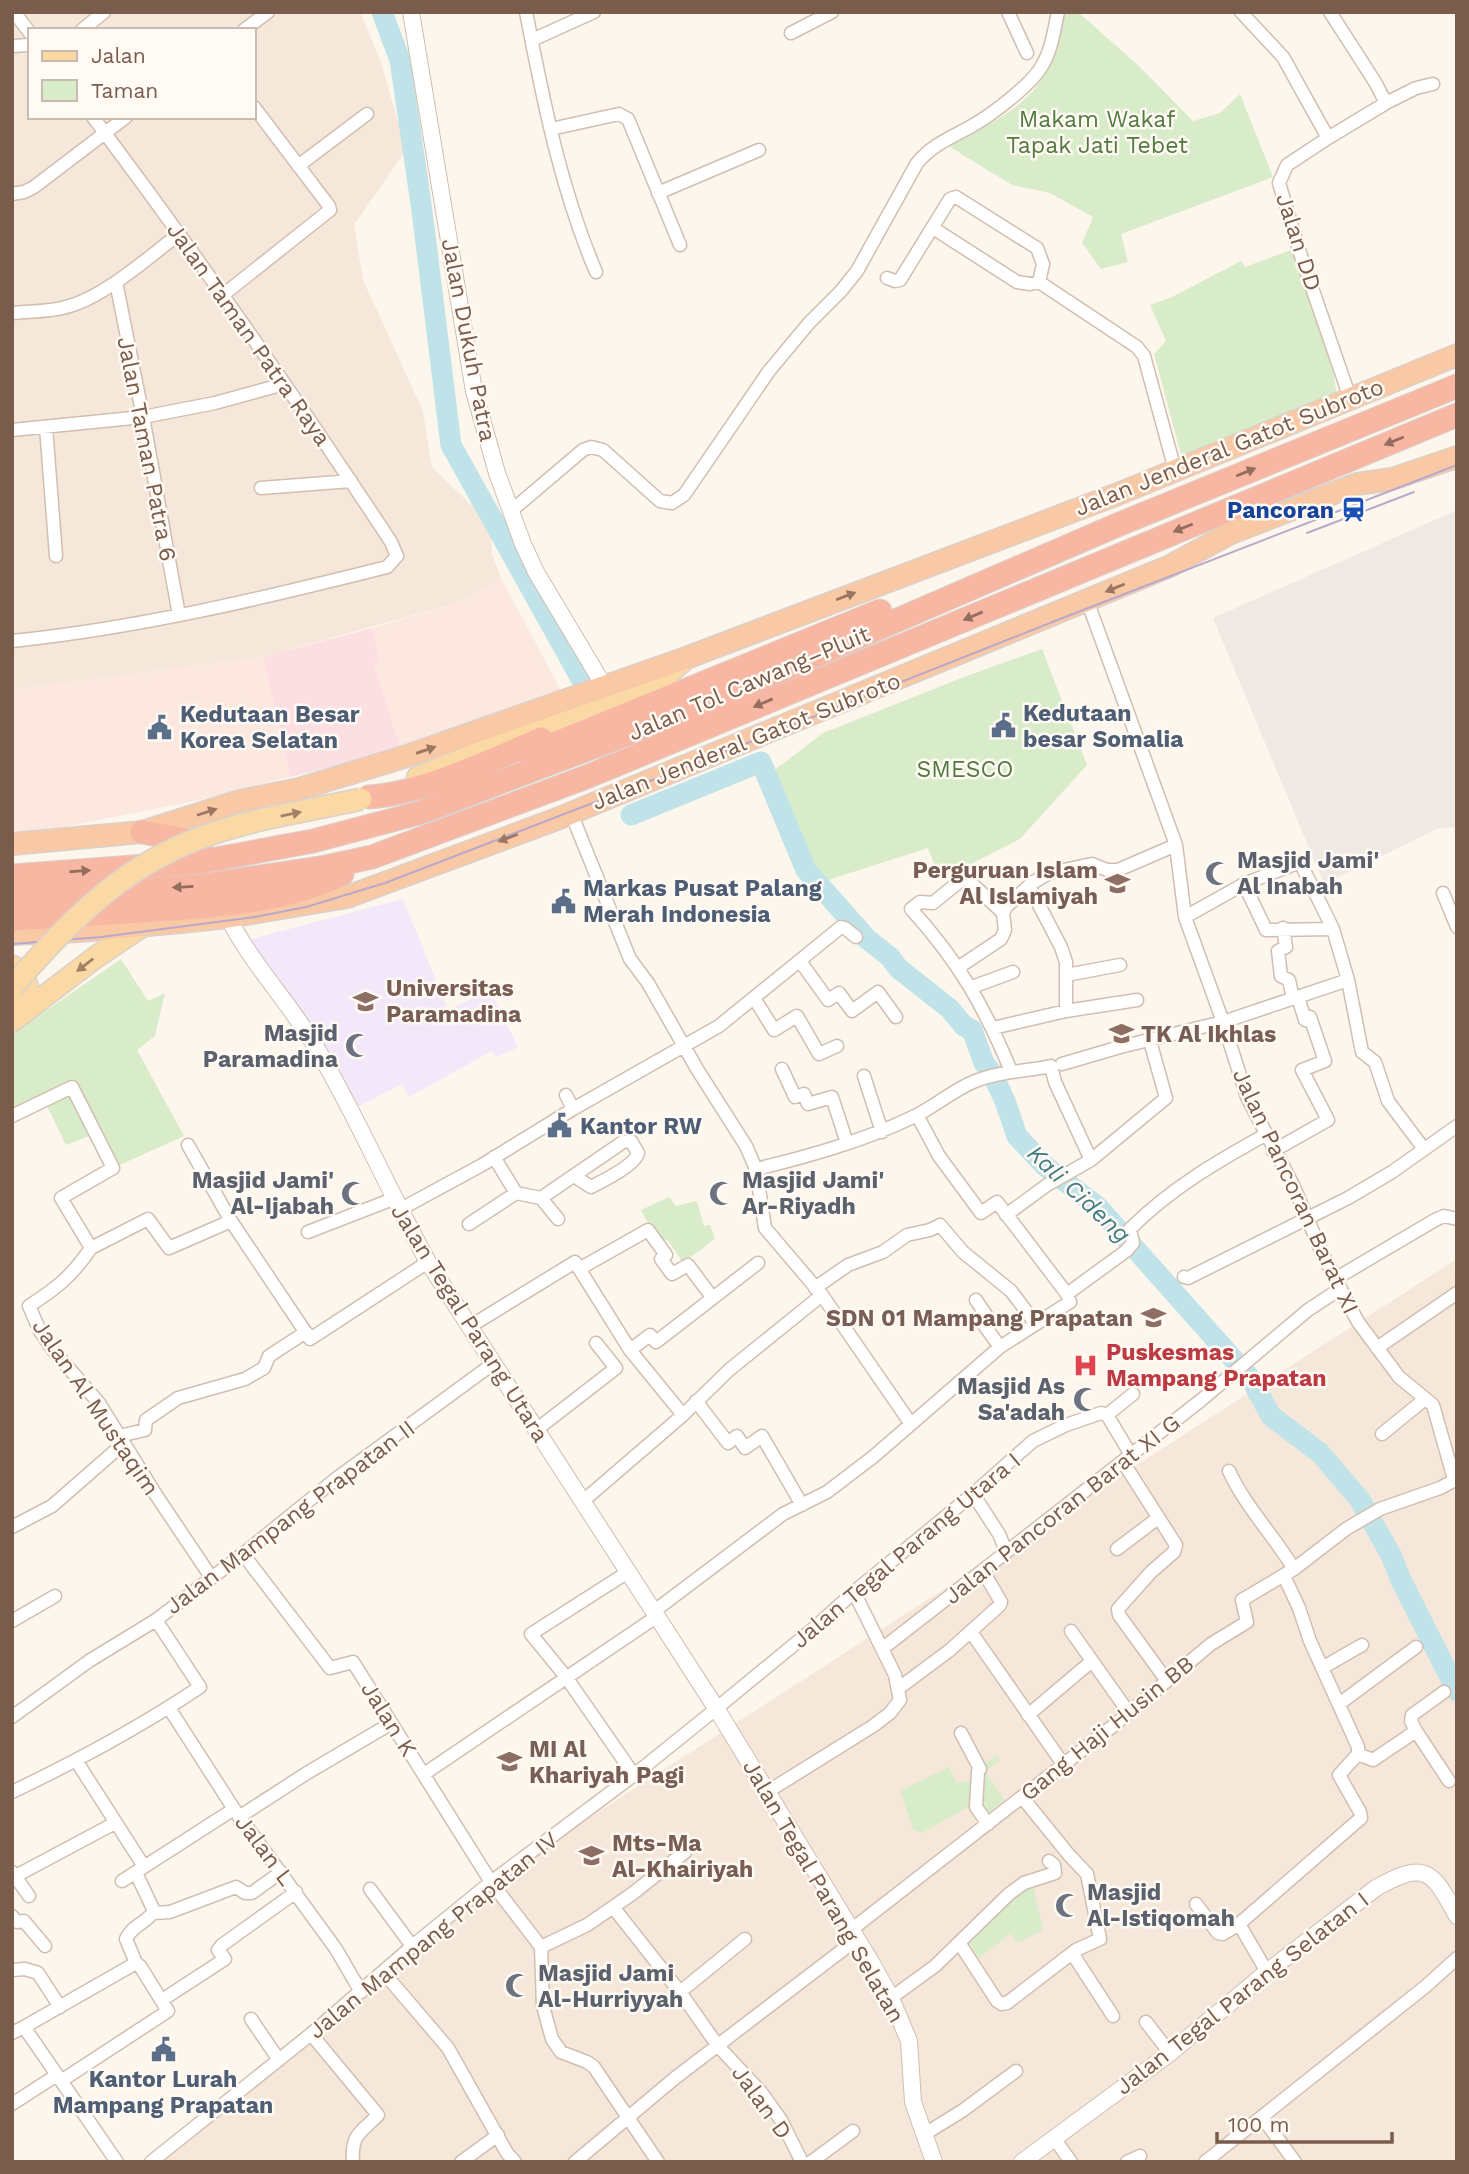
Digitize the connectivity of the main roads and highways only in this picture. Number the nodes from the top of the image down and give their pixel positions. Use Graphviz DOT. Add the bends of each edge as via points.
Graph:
graph roads {
  1 [pos="1457,355"];
  2 [pos="1457,386"];
  3 [pos="1457,415"];
  4 [pos="1457,443"];
  5 [pos="1457,457"];
  6 [pos="1357,484"];
  7 [pos="1115,526"];
  8 [pos="686,658"];
  9 [pos="654,702"];
  10 [pos="365,798"];
  11 [pos="142,832"];
  12 [pos="12,844"];
  13 [pos="372,857"];
  14 [pos="12,876"];
  15 [pos="12,898"];
  16 [pos="12,919"];
  17 [pos="142,926"];
  18 [pos="12,934"];
  19 [pos="12,966"];
  20 [pos="12,987"];
  21 [pos="12,1010"];
  22 [pos="12,1021"];
  8 -- 1 [label="highway, Jalan Jenderal Gatot Subroto, one-way" via="1106,498"];
  7 -- 2 [label="highway, Jalan Tol Cawang–Pluit, one-way"];
  3 -- 13 [label="highway, Jalan Tol Cawang–Pluit, one-way" via="589,776"];
  4 -- 6 [label="highway"];
  5 -- 6 [label="highway, Jalan Jenderal Gatot Subroto" via="1392,479"];
  6 -- 17 [label="highway, Jalan Jenderal Gatot Subroto, one-way" via="1231,533 1171,566 571,813 347,897"];
  7 -- 9 [label="highway" via="902,602"];
  14 -- 7 [label="highway, Jalan Tol Cawang–Pluit, one-way" via="200,862 313,841 419,813 680,714"];
  8 -- 10 [label="main road, Jalan Jenderal Gatot Subroto" via="654,682"];
  11 -- 8 [label="highway, Jalan Jenderal Gatot Subroto, one-way" via="404,757"];
  9 -- 10 [label="highway" via="599,715 474,768 390,796"];
  9 -- 11 [label="highway" via="439,789 309,827 202,844"];
  20 -- 10 [label="main road, Jalan Jenderal Gatot Subroto, one-way, bridge" via="83,910 148,862 214,833"];
  11 -- 12 [label="highway, Jalan Jenderal Gatot Subroto"];
  13 -- 15 [label="highway, Jalan Tol Cawang–Pluit, one-way" via="198,886"];
  13 -- 16 [label="highway" via="331,879 257,899"];
  17 -- 18 [label="highway, Jalan Jenderal Gatot Subroto"];
  17 -- 22 [label="main road, one-way"];
  19 -- 21 [label="main road" via="21,972 27,986"];
}
